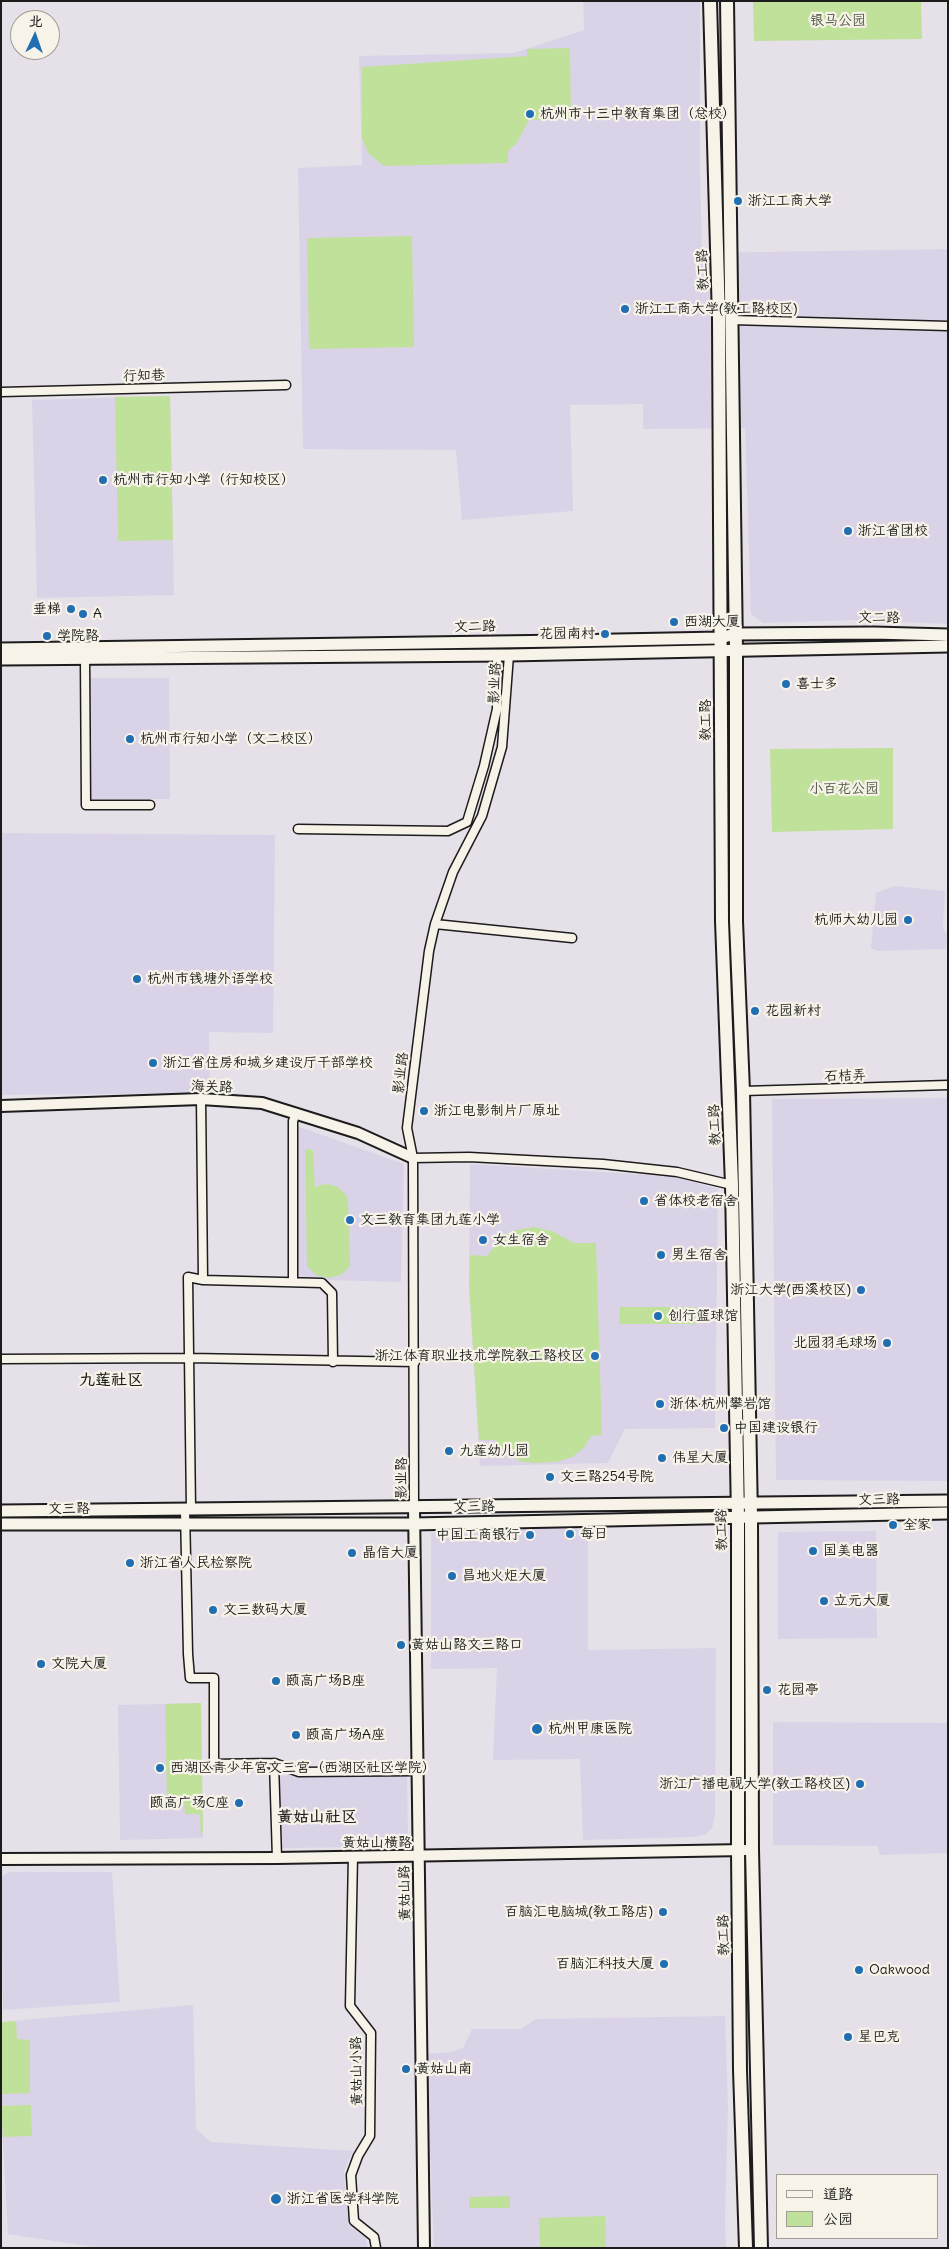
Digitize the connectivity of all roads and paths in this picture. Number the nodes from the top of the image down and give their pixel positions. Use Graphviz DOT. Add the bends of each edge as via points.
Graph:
graph roads {
  1 [pos="710,1"];
  2 [pos="727,1"];
  3 [pos="732,320"];
  4 [pos="948,326"];
  5 [pos="286,385"];
  6 [pos="1,392"];
  7 [pos="734,634"];
  8 [pos="948,635"];
  9 [pos="720,644"];
  10 [pos="948,646"];
  11 [pos="1,649"];
  12 [pos="736,651"];
  13 [pos="503,655"];
  14 [pos="85,658"];
  15 [pos="1,659"];
  16 [pos="150,805"];
  17 [pos="298,829"];
  18 [pos="435,924"];
  19 [pos="572,938"];
  20 [pos="948,1085"];
  21 [pos="743,1091"];
  22 [pos="201,1099"];
  23 [pos="1,1106"];
  24 [pos="296,1113"];
  25 [pos="413,1158"];
  26 [pos="732,1185"];
  27 [pos="203,1280"];
  28 [pos="293,1281"];
  29 [pos="190,1358"];
  30 [pos="1,1359"];
  31 [pos="332,1362"];
  32 [pos="415,1362"];
  33 [pos="948,1501"];
  34 [pos="737,1503"];
  35 [pos="750,1503"];
  36 [pos="414,1507"];
  37 [pos="188,1510"];
  38 [pos="1,1511"];
  39 [pos="948,1513"];
  40 [pos="738,1518"];
  41 [pos="751,1518"];
  42 [pos="1,1524"];
  43 [pos="185,1524"];
  44 [pos="413,1524"];
  45 [pos="274,1763"];
  46 [pos="416,1771"];
  47 [pos="752,1850"];
  48 [pos="738,1851"];
  49 [pos="353,1856"];
  50 [pos="418,1856"];
  51 [pos="277,1858"];
  52 [pos="1,1859"];
  53 [pos="376,2248"];
  54 [pos="424,2248"];
  55 [pos="746,2248"];
  56 [pos="761,2248"];
  1 -- 9 [label="main road, 教工路" via="719,319"];
  2 -- 3 [label="main road, 教工路"];
  3 -- 4 [label="street"];
  3 -- 7 [label="main road, 教工路"];
  5 -- 6 [label="street, 行知巷"];
  7 -- 8 [label="main road, 文二路"];
  7 -- 9 [label="main road, 文二路"];
  7 -- 12 [label="main road, 教工路"];
  9 -- 11 [label="main road, 文二路"];
  9 -- 12 [label="main road, 文二路"];
  9 -- 13 [label="main road, 文二路"];
  9 -- 26 [label="main road, 教工路" via="722,921"];
  10 -- 12 [label="main road, 文二路"];
  12 -- 21 [label="main road, 教工路" via="736,921"];
  13 -- 14 [label="main road, 文二路"];
  13 -- 17 [label="street" via="497,708 467,822 448,830"];
  13 -- 18 [label="street, 影业路" via="502,747 482,816 453,872"];
  14 -- 15 [label="main road, 文二路"];
  14 -- 16 [label="street" via="86,805"];
  18 -- 19 [label="street"];
  18 -- 25 [label="street, 影业路" via="429,950 408,1128"];
  20 -- 21 [label="street, 石桔弄"];
  21 -- 35 [label="main road, 教工路"];
  22 -- 23 [label="street, 海关路"];
  22 -- 24 [label="street, 海关路" via="262,1104"];
  22 -- 27 [label="street"];
  24 -- 25 [label="street, 海关路" via="358,1133"];
  24 -- 28 [label="street" via="293,1121"];
  25 -- 26 [label="street" via="469,1157 603,1164 677,1172"];
  25 -- 32 [label="street, 影业路"];
  26 -- 34 [label="main road, 教工路"];
  27 -- 28 [label="street"];
  27 -- 29 [label="street" via="188,1277"];
  28 -- 31 [label="street" via="322,1283 332,1293"];
  29 -- 30 [label="street"];
  29 -- 31 [label="street"];
  29 -- 37 [label="street"];
  31 -- 32 [label="street"];
  32 -- 36 [label="street, 影业路"];
  33 -- 35 [label="main road, 文三路"];
  34 -- 35 [label="main road, 文三路"];
  34 -- 36 [label="main road, 文三路"];
  34 -- 40 [label="main road, 教工路"];
  35 -- 41 [label="main road, 教工路"];
  36 -- 37 [label="main road, 文三路"];
  36 -- 44 [label="street, 黄姑山路"];
  37 -- 38 [label="main road, 文三路"];
  37 -- 43 [label="street"];
  39 -- 41 [label="main road, 文三路"];
  40 -- 41 [label="main road, 文三路"];
  40 -- 44 [label="main road, 文三路"];
  40 -- 48 [label="main road, 教工路"];
  41 -- 47 [label="main road, 教工路"];
  42 -- 43 [label="main road, 文三路"];
  43 -- 44 [label="main road, 文三路"];
  43 -- 45 [label="street" via="190,1678 214,1678 214,1764"];
  44 -- 46 [label="street, 黄姑山路"];
  45 -- 46 [label="street" via="299,1772"];
  45 -- 51 [label="street"];
  46 -- 50 [label="street, 黄姑山路"];
  47 -- 48 [label="street, 黄姑山横路"];
  47 -- 56 [label="main road, 教工路"];
  48 -- 50 [label="street, 黄姑山横路"];
  48 -- 55 [label="main road, 教工路"];
  49 -- 50 [label="street, 黄姑山横路"];
  49 -- 51 [label="street, 黄姑山横路"];
  49 -- 53 [label="street, 黄姑山小路" via="350,2006 371,2033 370,2136 351,2175 354,2221 374,2237"];
  50 -- 54 [label="street, 黄姑山路"];
  51 -- 52 [label="street, 黄姑山横路"];
}
